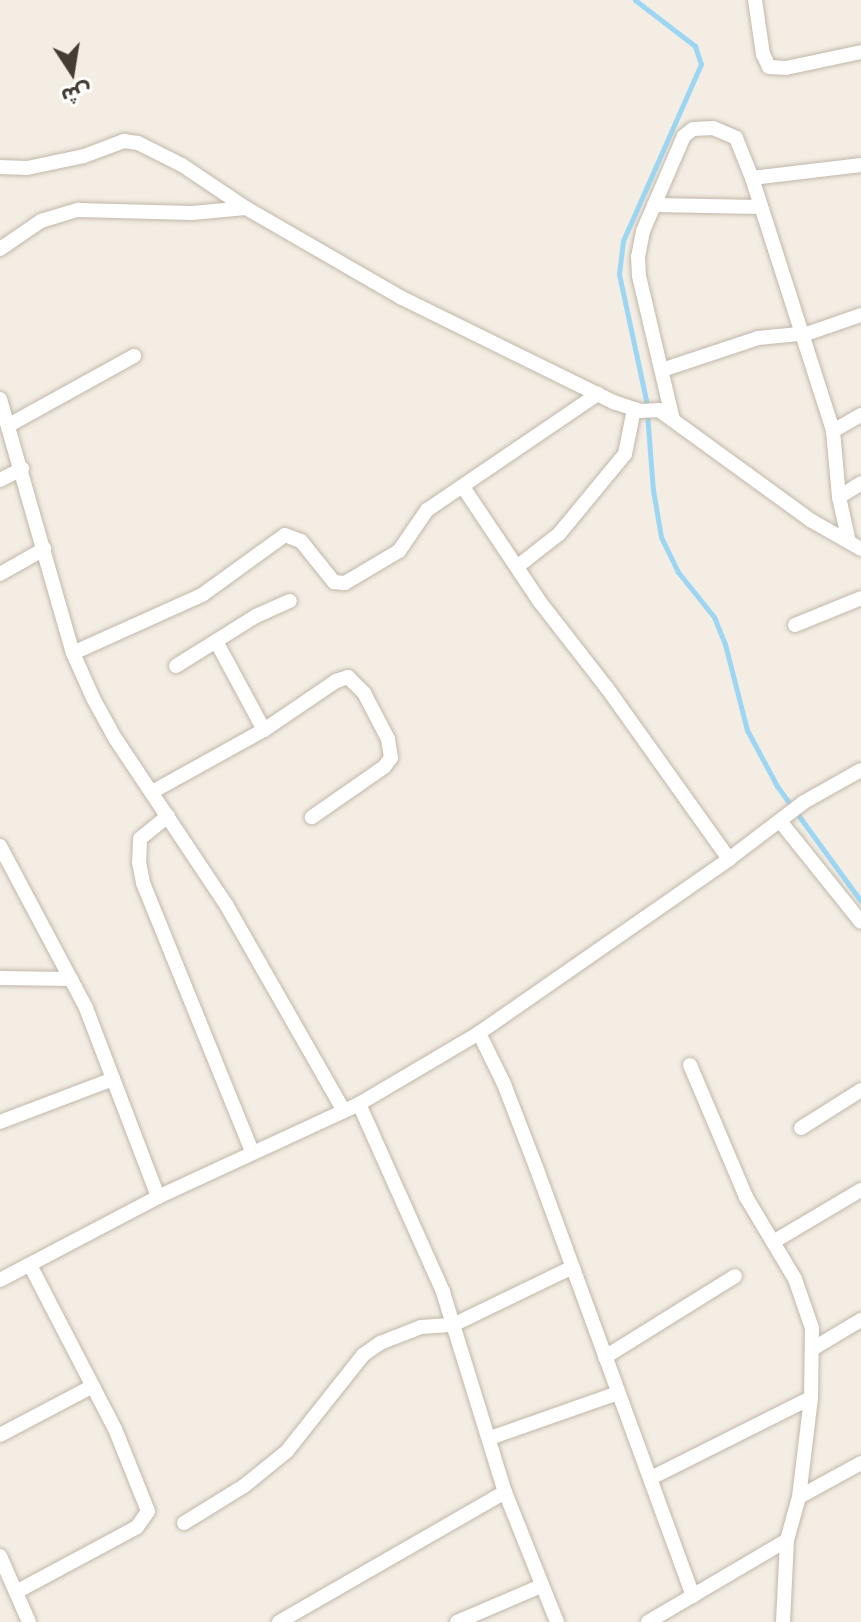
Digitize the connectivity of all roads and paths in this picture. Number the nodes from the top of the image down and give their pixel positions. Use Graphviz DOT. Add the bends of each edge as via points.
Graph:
graph roads {
  1 [pos="755,0"];
  2 [pos="861,52"];
  3 [pos="861,165"];
  4 [pos="0,167"];
  5 [pos="752,178"];
  6 [pos="654,205"];
  7 [pos="760,207"];
  8 [pos="246,208"];
  9 [pos="0,249"];
  10 [pos="861,315"];
  11 [pos="799,334"];
  12 [pos="134,356"];
  13 [pos="662,370"];
  14 [pos="598,394"];
  15 [pos="0,399"];
  16 [pos="637,410"];
  17 [pos="861,415"];
  18 [pos="673,420"];
  19 [pos="9,425"];
  20 [pos="833,431"];
  21 [pos="22,469"];
  22 [pos="0,480"];
  23 [pos="861,483"];
  24 [pos="463,487"];
  25 [pos="839,497"];
  26 [pos="855,545"];
  27 [pos="44,549"];
  28 [pos="518,566"];
  29 [pos="0,574"];
  30 [pos="861,598"];
  31 [pos="290,601"];
  32 [pos="795,625"];
  33 [pos="217,643"];
  34 [pos="73,653"];
  35 [pos="176,666"];
  36 [pos="264,730"];
  37 [pos="861,770"];
  38 [pos="152,792"];
  39 [pos="168,816"];
  40 [pos="312,817"];
  41 [pos="781,820"];
  42 [pos="0,846"];
  43 [pos="729,859"];
  44 [pos="861,922"];
  45 [pos="0,978"];
  46 [pos="71,979"];
  47 [pos="479,1033"];
  48 [pos="690,1065"];
  49 [pos="113,1079"];
  50 [pos="857,1092"];
  51 [pos="359,1104"];
  52 [pos="861,1109"];
  53 [pos="344,1111"];
  54 [pos="0,1122"];
  55 [pos="801,1128"];
  56 [pos="252,1152"];
  57 [pos="861,1190"];
  58 [pos="158,1197"];
  59 [pos="773,1242"];
  60 [pos="30,1265"];
  61 [pos="573,1267"];
  62 [pos="735,1276"];
  63 [pos="0,1280"];
  64 [pos="861,1320"];
  65 [pos="453,1325"];
  66 [pos="814,1348"];
  67 [pos="605,1357"];
  68 [pos="93,1386"];
  69 [pos="618,1393"];
  70 [pos="811,1398"];
  71 [pos="0,1435"];
  72 [pos="490,1438"];
  73 [pos="861,1463"];
  74 [pos="651,1478"];
  75 [pos="505,1492"];
  76 [pos="799,1497"];
  77 [pos="184,1523"];
  78 [pos="787,1540"];
  79 [pos="0,1556"];
  80 [pos="541,1586"];
  81 [pos="16,1592"];
  82 [pos="693,1596"];
  83 [pos="29,1622"];
  84 [pos="279,1622"];
  85 [pos="457,1622"];
  86 [pos="557,1622"];
  87 [pos="648,1622"];
  88 [pos="783,1622"];
  1 -- 2 [label="street" via="769,67"];
  3 -- 5 [label="street"];
  4 -- 8 [label="street" via="27,168 124,141 138,143"];
  5 -- 6 [label="street" via="731,133 693,129 679,145"];
  5 -- 7 [label="street"];
  6 -- 7 [label="street"];
  6 -- 13 [label="street" via="638,257"];
  7 -- 11 [label="street"];
  8 -- 9 [label="street" via="65,212 41,221"];
  8 -- 14 [label="street" via="400,297"];
  10 -- 11 [label="street"];
  11 -- 13 [label="street" via="758,338"];
  11 -- 20 [label="street"];
  12 -- 19 [label="street"];
  13 -- 18 [label="street"];
  14 -- 16 [label="street"];
  14 -- 24 [label="street"];
  15 -- 19 [label="street"];
  16 -- 18 [label="street" via="659,410"];
  16 -- 28 [label="street" via="625,454 559,534"];
  17 -- 20 [label="street"];
  18 -- 26 [label="street" via="812,521"];
  19 -- 21 [label="street"];
  20 -- 25 [label="street"];
  21 -- 22 [label="street"];
  21 -- 27 [label="street"];
  23 -- 25 [label="street"];
  24 -- 28 [label="street"];
  24 -- 34 [label="street" via="427,510 399,551 345,583 334,582 301,541 285,535 202,595"];
  25 -- 26 [label="street"];
  27 -- 29 [label="street"];
  27 -- 34 [label="street"];
  28 -- 43 [label="street"];
  30 -- 32 [label="street"];
  31 -- 33 [label="street"];
  33 -- 35 [label="street"];
  33 -- 36 [label="street"];
  34 -- 38 [label="street" via="115,738"];
  36 -- 38 [label="street"];
  36 -- 40 [label="street" via="342,677 353,679 364,693 388,739 391,758"];
  37 -- 41 [label="street"];
  38 -- 39 [label="street"];
  39 -- 53 [label="street" via="227,906"];
  39 -- 56 [label="street" via="140,839 143,883"];
  41 -- 43 [label="street"];
  41 -- 44 [label="street"];
  42 -- 46 [label="street"];
  43 -- 47 [label="street"];
  45 -- 46 [label="street"];
  46 -- 49 [label="street"];
  47 -- 51 [label="street"];
  47 -- 61 [label="street" via="504,1084"];
  48 -- 59 [label="street" via="746,1197"];
  49 -- 54 [label="street"];
  49 -- 58 [label="street"];
  50 -- 52 [label="street"];
  50 -- 55 [label="street"];
  51 -- 53 [label="street"];
  51 -- 65 [label="street" via="422,1239"];
  53 -- 56 [label="street"];
  56 -- 58 [label="street"];
  57 -- 59 [label="street"];
  58 -- 60 [label="street"];
  59 -- 66 [label="street" via="804,1301"];
  60 -- 63 [label="street"];
  60 -- 68 [label="street"];
  61 -- 65 [label="street"];
  61 -- 67 [label="street"];
  62 -- 67 [label="street"];
  64 -- 66 [label="street"];
  65 -- 72 [label="street"];
  65 -- 77 [label="street" via="421,1327 363,1355 287,1451 244,1486"];
  66 -- 70 [label="street"];
  67 -- 69 [label="street"];
  68 -- 71 [label="street"];
  68 -- 81 [label="street" via="147,1516 137,1527"];
  69 -- 72 [label="street"];
  69 -- 74 [label="street"];
  70 -- 74 [label="street"];
  70 -- 76 [label="street"];
  72 -- 75 [label="street"];
  73 -- 76 [label="street"];
  74 -- 82 [label="street"];
  75 -- 80 [label="street"];
  75 -- 84 [label="street"];
  76 -- 78 [label="street"];
  78 -- 82 [label="street"];
  78 -- 88 [label="street"];
  79 -- 81 [label="street"];
  80 -- 85 [label="street"];
  80 -- 86 [label="street"];
  81 -- 83 [label="street"];
  82 -- 87 [label="street"];
}
